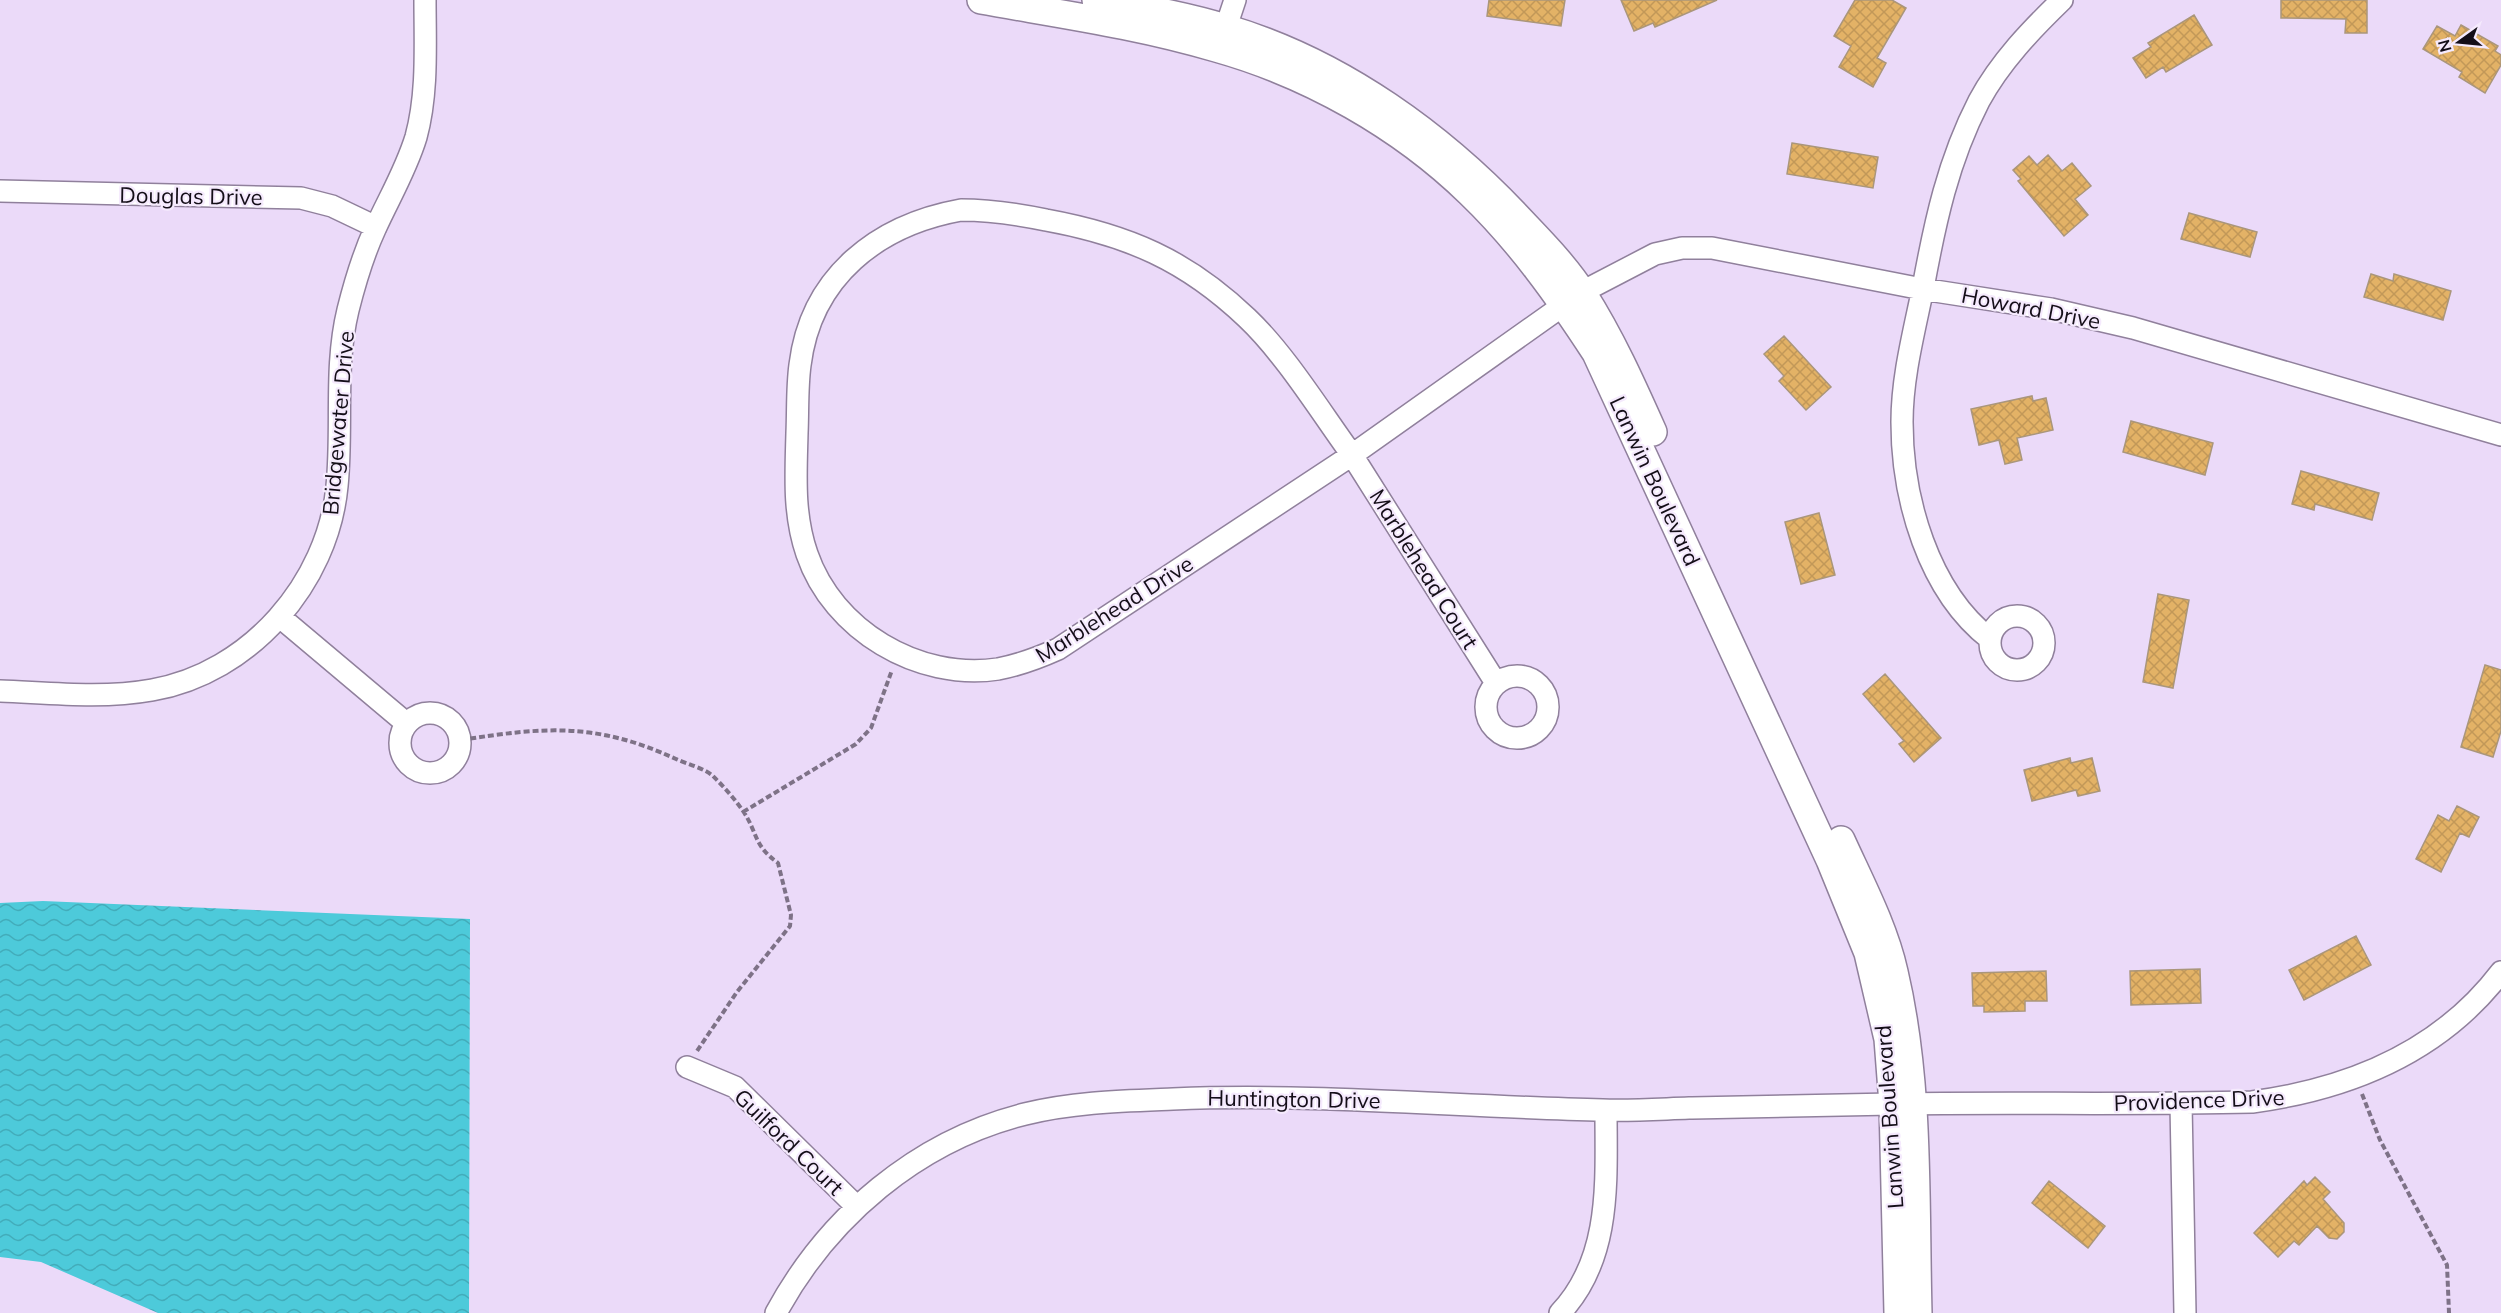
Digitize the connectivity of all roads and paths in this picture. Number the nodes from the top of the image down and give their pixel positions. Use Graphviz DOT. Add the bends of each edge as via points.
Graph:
graph roads {
  1 [pos="425,0"];
  2 [pos="981,0"];
  3 [pos="1096,0"];
  4 [pos="1235,0"];
  5 [pos="2062,0"];
  6 [pos="1222,38"];
  7 [pos="0,191"];
  8 [pos="376,227"];
  9 [pos="1922,289"];
  10 [pos="1573,298"];
  11 [pos="2501,435"];
  12 [pos="1352,455"];
  13 [pos="280,617"];
  14 [pos="1990,639"];
  15 [pos="898,654"];
  16 [pos="1496,683"];
  17 [pos="0,691"];
  18 [pos="406,723"];
  19 [pos="461,740"];
  20 [pos="743,812"];
  21 [pos="2501,972"];
  22 [pos="687,1067"];
  23 [pos="2355,1078"];
  24 [pos="1902,1104"];
  25 [pos="2181,1104"];
  26 [pos="1606,1111"];
  27 [pos="856,1206"];
  28 [pos="776,1313"];
  29 [pos="1560,1313"];
  30 [pos="1898,1313"];
  31 [pos="1918,1313"];
  32 [pos="2185,1313"];
  33 [pos="2450,1313"];
  1 -- 8 [label="street, Bridgewater Drive" via="423,100 416,136 402,176"];
  2 -- 6 [label="street, Lanwin Boulevard" via="1166,34"];
  3 -- 6 [label="street, Lanwin Boulevard"];
  4 -- 6 [label="street"];
  5 -- 9 [label="street" via="2006,60 1959,141 1943,189"];
  6 -- 10 [label="street, Lanwin Boulevard" via="1321,67 1435,138 1487,184 1550,250"];
  7 -- 8 [label="street, Douglas Drive" via="301,198 332,206"];
  8 -- 13 [label="street, Bridgewater Drive" via="361,263 346,322 337,486 331,522 319,557"];
  9 -- 10 [label="street, Howard Drive" via="1713,248 1682,248 1655,254"];
  9 -- 11 [label="street, Howard Drive" via="2051,309 2133,328"];
  9 -- 14 [label="street" via="1905,381 1902,422 1912,501 1940,577 1961,611"];
  10 -- 12 [label="street, Marblehead Drive"];
  10 -- 24 [label="street, Lanwin Boulevard" via="1617,354 1868,899 1894,969 1908,1043"];
  12 -- 15 [label="street, Marblehead Drive" via="1068,643 1039,657 996,669 965,670 935,666"];
  12 -- 15 [label="street, Marblehead Drive" via="1248,318 1183,268 1139,244 1098,229 992,210 940,213 901,226 852,260 830,286 807,334 800,364 796,497 807,555 832,601 851,622"];
  12 -- 16 [label="street, Marblehead Court"];
  13 -- 17 [label="street, Bridgewater Drive" via="222,664 154,690 114,695"];
  13 -- 18 [label="street"];
  15 -- 20 [label="path" via="871,728 856,744"];
  18 -- 19 [label="street" via="422,713 445,716 457,728"];
  18 -- 19 [label="street" via="401,732 401,753 407,763 421,772 441,772 450,766"];
  19 -- 20 [label="path" via="557,729 607,734 661,752 711,775"];
  20 -- 22 [label="path" via="763,852 778,863 791,915 790,926 737,992"];
  21 -- 23 [label="street, Providence Drive" via="2457,1018 2425,1042"];
  22 -- 27 [label="street, Guilford Court" via="735,1087"];
  23 -- 25 [label="street, Providence Drive" via="2296,1096"];
  23 -- 33 [label="path" via="2380,1140 2446,1265"];
  24 -- 25 [label="street, Providence Drive"];
  24 -- 26 [label="street, Huntington Drive"];
  24 -- 30 [label="street, Lanwin Boulevard"];
  24 -- 31 [label="street, Lanwin Boulevard"];
  25 -- 32 [label="street"];
  26 -- 27 [label="street, Huntington Drive" via="1241,1096 1070,1105 977,1130 934,1150"];
  26 -- 29 [label="street" via="1602,1227 1583,1280"];
  27 -- 28 [label="street, Huntington Drive" via="790,1286"];
}
